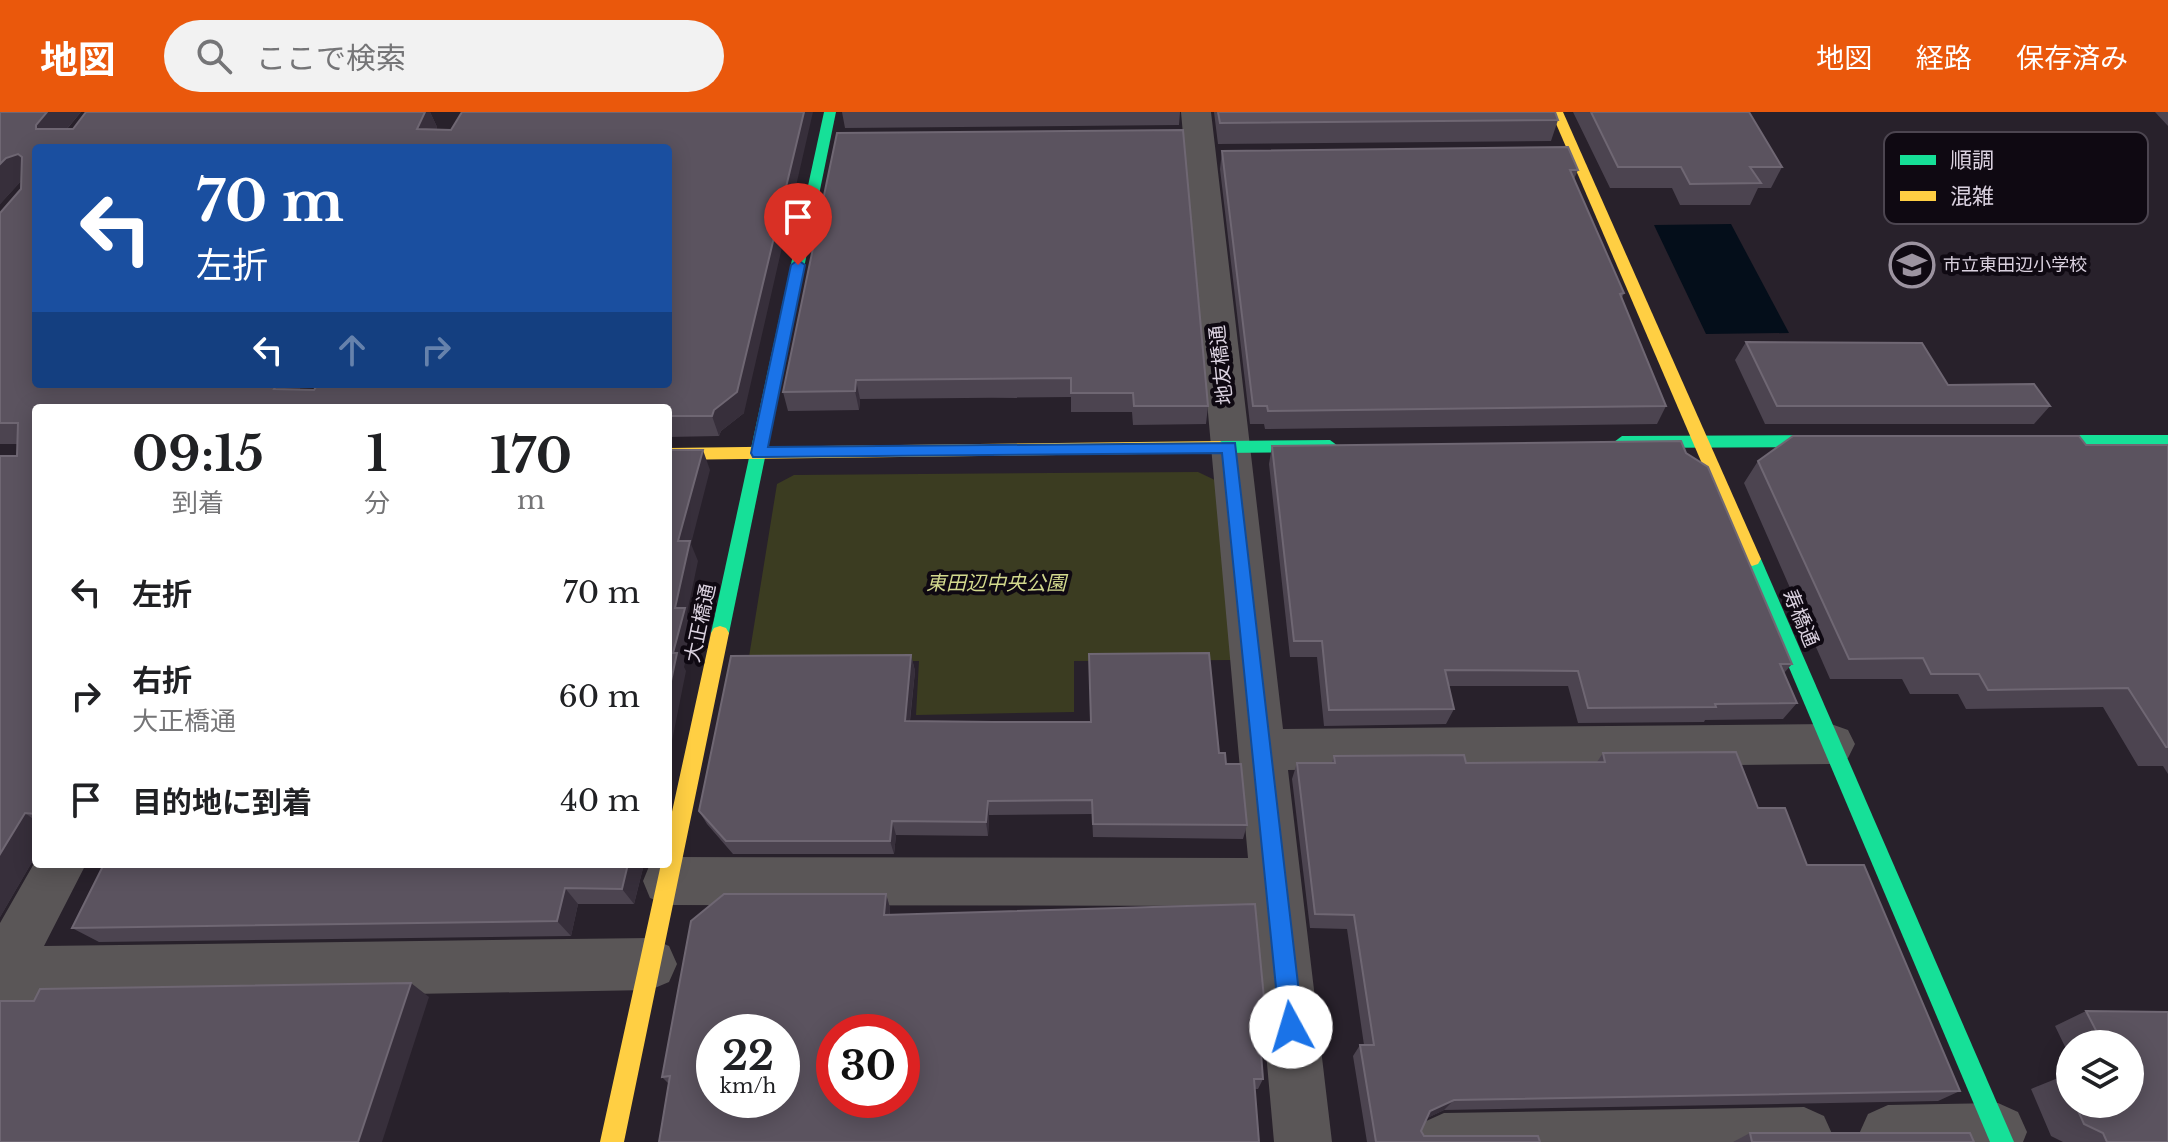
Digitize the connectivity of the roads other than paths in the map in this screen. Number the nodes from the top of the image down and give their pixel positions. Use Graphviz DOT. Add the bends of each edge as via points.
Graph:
graph roads {
  1 [pos="1557,112"];
  2 [pos="827,126"];
  3 [pos="856,139"];
  4 [pos="1198,140"];
  5 [pos="1544,153"];
  6 [pos="1575,153"];
  7 [pos="1702,441"];
  8 [pos="1857,441"];
  9 [pos="1997,441"];
  10 [pos="2168,441"];
  11 [pos="1607,442"];
  12 [pos="1355,445"];
  13 [pos="1229,447"];
  14 [pos="759,453"];
  15 [pos="672,454"];
  16 [pos="1831,744"];
  17 [pos="1262,750"];
  18 [pos="672,862"];
  19 [pos="59,868"];
  20 [pos="671,868"];
  21 [pos="668,881"];
  22 [pos="1276,882"];
  23 [pos="650,964"];
  24 [pos="1,974"];
  25 [pos="2000,1137"];
  26 [pos="612,1142"];
  27 [pos="1303,1142"];
  28 [pos="1444,1142"];
  1 -- 6 [label="street, 寿橋通"];
  2 -- 3 [label="street"];
  2 -- 14 [label="street, 大正橋通"];
  4 -- 13 [label="street, 地友橋通"];
  5 -- 6 [label="street"];
  6 -- 7 [label="street, 寿橋通"];
  7 -- 8 [label="street"];
  7 -- 11 [label="street"];
  7 -- 16 [label="street, 寿橋通"];
  9 -- 10 [label="street"];
  12 -- 13 [label="street"];
  13 -- 14 [label="street"];
  13 -- 17 [label="street, 地友橋通"];
  14 -- 15 [label="street"];
  14 -- 18 [label="street, 大正橋通"];
  16 -- 17 [label="street"];
  16 -- 25 [label="street, 寿橋通"];
  17 -- 22 [label="street, 地友橋通"];
  19 -- 24 [label="street"];
  20 -- 21 [label="street, 大正橋通"];
  21 -- 22 [label="street"];
  21 -- 23 [label="street, 大正橋通"];
  22 -- 27 [label="street, 地友橋通"];
  23 -- 24 [label="street"];
  23 -- 26 [label="street, 大正橋通"];
  25 -- 28 [label="street"];
}
